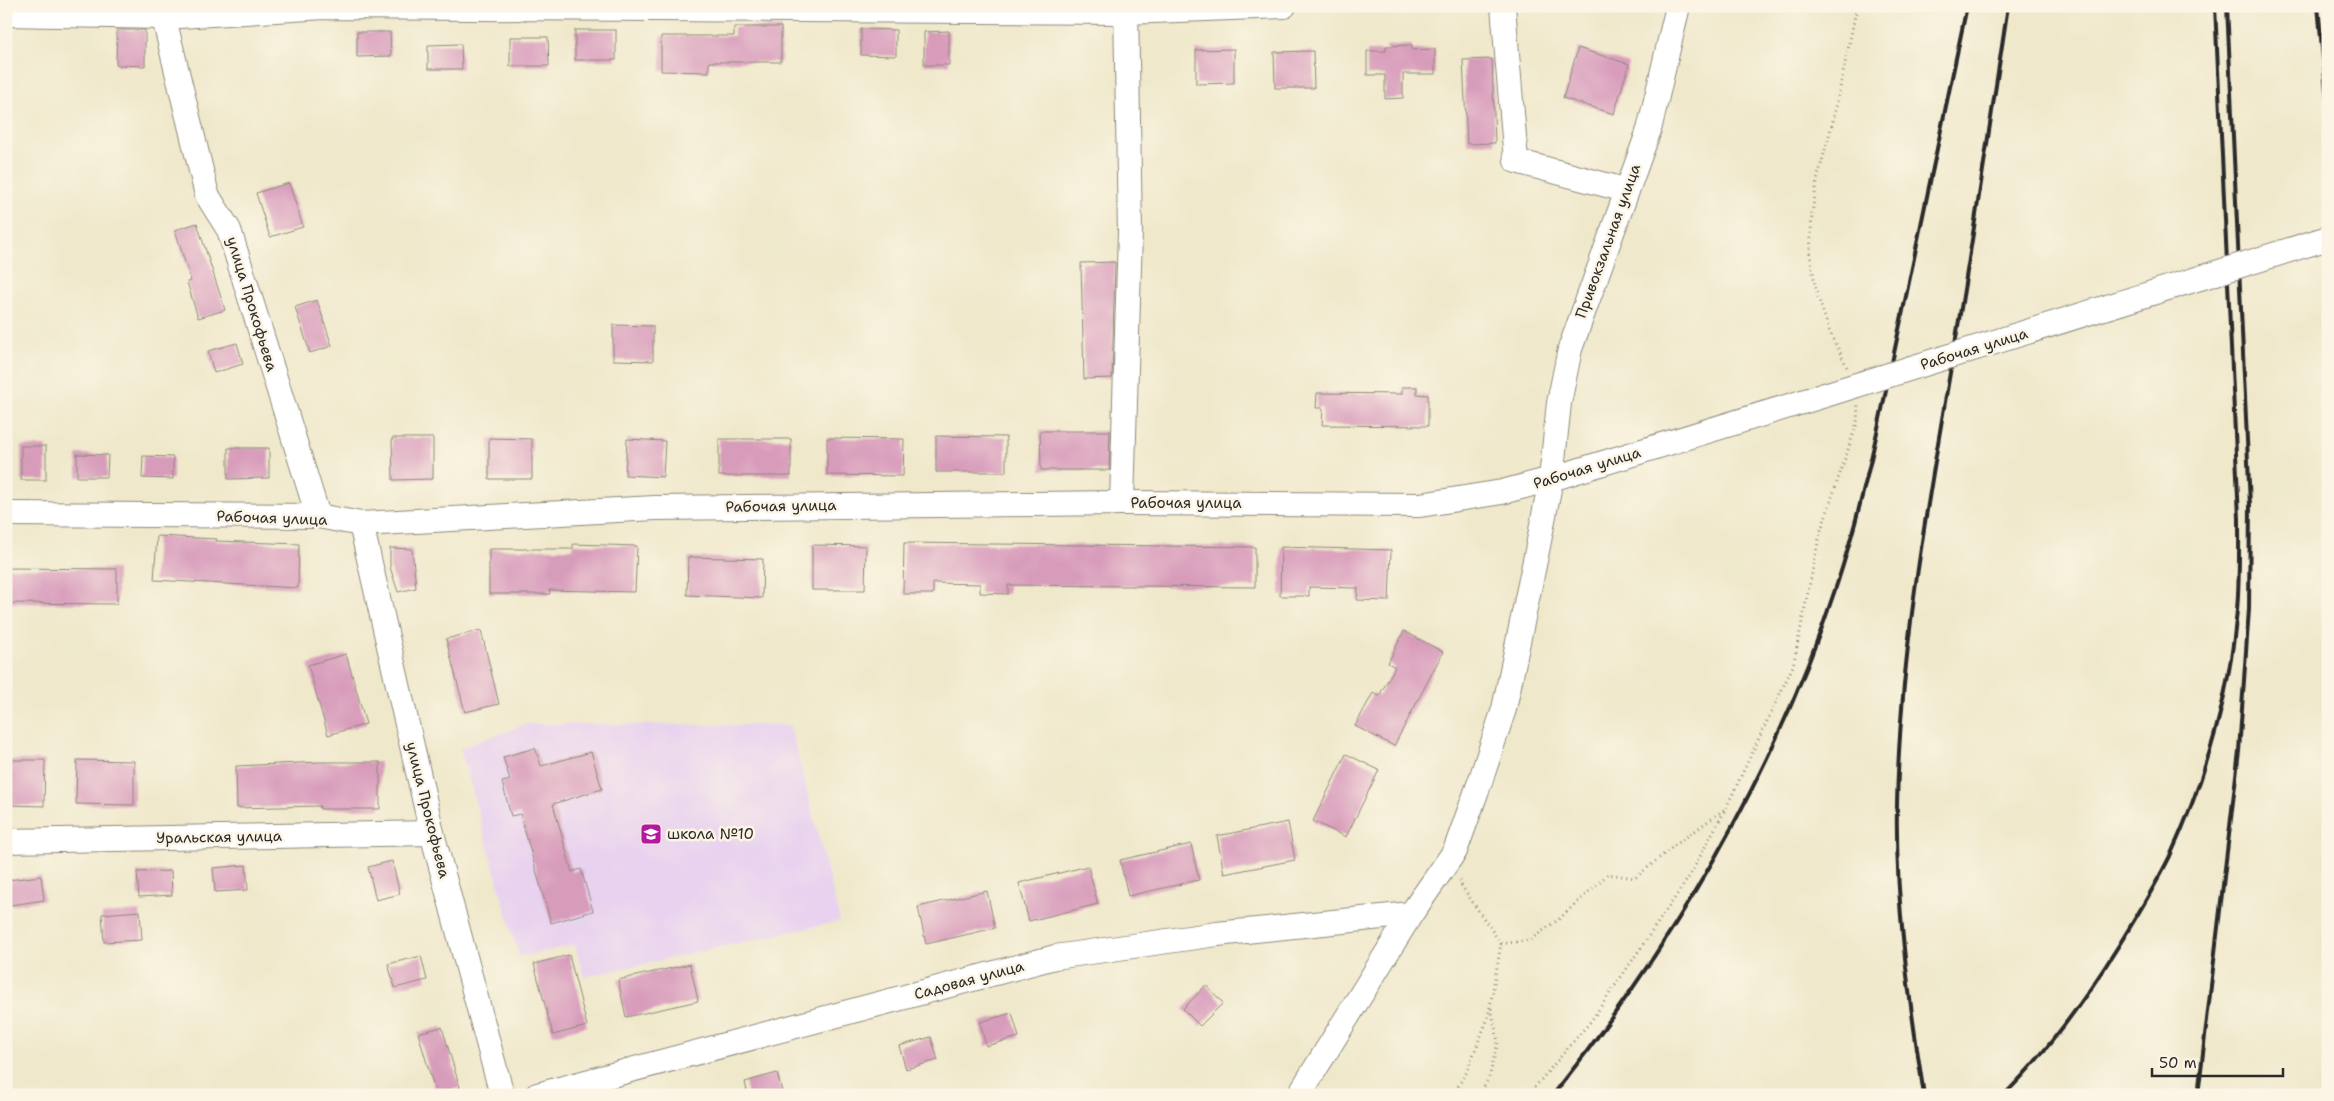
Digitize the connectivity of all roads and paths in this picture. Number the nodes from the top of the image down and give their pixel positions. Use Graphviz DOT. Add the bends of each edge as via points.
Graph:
graph roads {
  1 [pos="1277,6"];
  2 [pos="1284,6"];
  3 [pos="1503,6"];
  4 [pos="1678,6"];
  5 [pos="1857,6"];
  6 [pos="1174,8"];
  7 [pos="1126,9"];
  8 [pos="162,11"];
  9 [pos="6,14"];
  10 [pos="1625,190"];
  11 [pos="2328,238"];
  12 [pos="1848,370"];
  13 [pos="1858,402"];
  14 [pos="1551,479"];
  15 [pos="1122,503"];
  16 [pos="6,514"];
  17 [pos="318,516"];
  18 [pos="361,524"];
  19 [pos="1726,808"];
  20 [pos="432,833"];
  21 [pos="6,841"];
  22 [pos="1455,851"];
  23 [pos="1411,914"];
  24 [pos="1501,944"];
  25 [pos="1490,1004"];
  26 [pos="502,1095"];
  27 [pos="537,1095"];
  28 [pos="1299,1095"];
  29 [pos="1452,1095"];
  30 [pos="1479,1095"];
  31 [pos="1528,1095"];
  1 -- 2 [label="street"];
  1 -- 6 [label="street"];
  3 -- 10 [label="street" via="1516,161"];
  4 -- 10 [label="street, Привокзальная улица" via="1649,130"];
  5 -- 12 [label="path" via="1818,176 1810,254 1816,291 1829,330"];
  6 -- 7 [label="street"];
  7 -- 8 [label="street" via="325,7"];
  7 -- 15 [label="street" via="1130,232"];
  8 -- 9 [label="street"];
  8 -- 17 [label="street, улица Прокофьева" via="207,195 229,230"];
  10 -- 14 [label="street, Привокзальная улица" via="1570,349 1559,403"];
  11 -- 14 [label="street, Рабочая улица, bridge"];
  13 -- 19 [label="path" via="1857,423 1820,533 1793,666"];
  14 -- 15 [label="street, Рабочая улица" via="1502,492 1420,505"];
  14 -- 22 [label="street, Привокзальная улица" via="1504,708"];
  15 -- 18 [label="street, Рабочая улица" via="655,508"];
  16 -- 17 [label="street, Рабочая улица"];
  17 -- 18 [label="street, Рабочая улица"];
  18 -- 20 [label="street, улица Прокофьева"];
  19 -- 24 [label="path" via="1635,878 1608,874 1559,920 1530,940"];
  19 -- 31 [label="path" via="1689,877 1591,1021"];
  20 -- 21 [label="street, Уральская улица"];
  20 -- 26 [label="street, улица Прокофьева"];
  22 -- 23 [label="street, Привокзальная улица"];
  22 -- 24 [label="path" via="1461,885"];
  23 -- 27 [label="street, Садовая улица" via="1217,934 1055,957"];
  23 -- 28 [label="street, Привокзальная улица"];
  24 -- 25 [label="path"];
  25 -- 29 [label="path" via="1488,1018 1466,1073"];
  25 -- 30 [label="path" via="1498,1042 1489,1078"];
}
